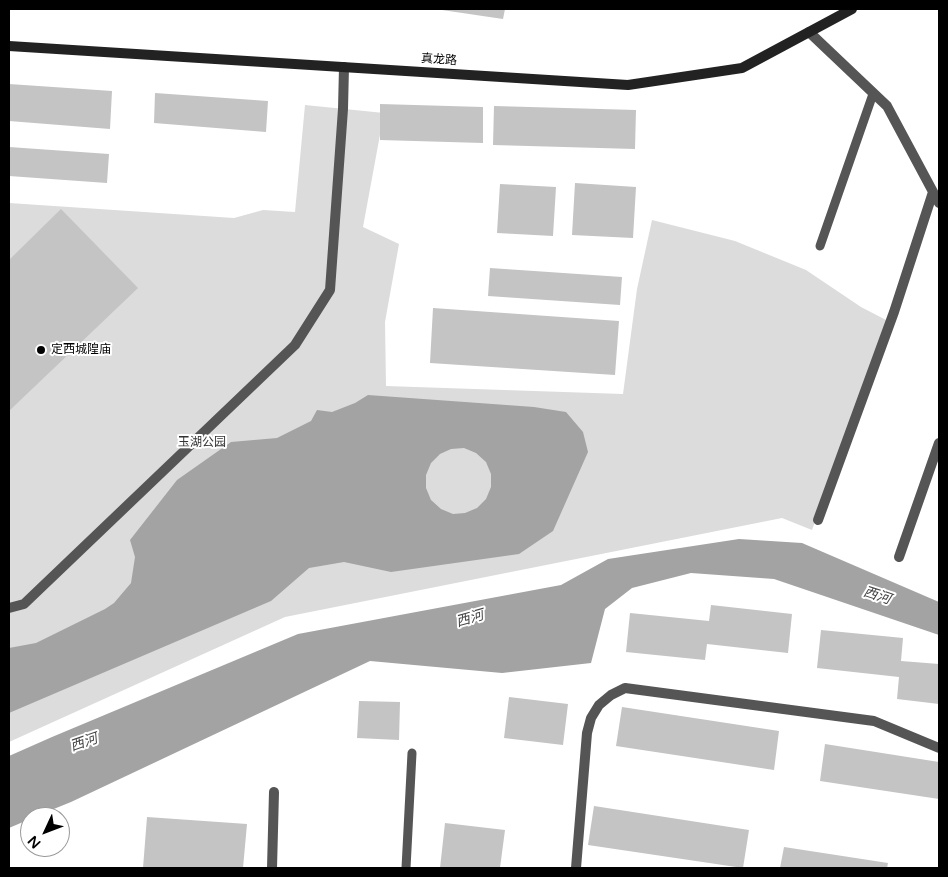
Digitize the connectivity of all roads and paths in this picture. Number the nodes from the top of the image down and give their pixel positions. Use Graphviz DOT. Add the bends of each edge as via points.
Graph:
graph roads {
  1 [pos="852,9"];
  2 [pos="809,32"];
  3 [pos="9,46"];
  4 [pos="344,67"];
  5 [pos="873,94"];
  6 [pos="934,192"];
  7 [pos="939,202"];
  8 [pos="820,246"];
  9 [pos="939,443"];
  10 [pos="818,520"];
  11 [pos="899,557"];
  12 [pos="9,608"];
  13 [pos="939,748"];
  14 [pos="412,753"];
  15 [pos="274,792"];
  16 [pos="272,868"];
  17 [pos="406,868"];
  18 [pos="576,868"];
  1 -- 2 [label="main road, 真龙路"];
  2 -- 4 [label="main road, 真龙路" via="742,68 628,85"];
  2 -- 5 [label="street"];
  3 -- 4 [label="main road, 真龙路"];
  4 -- 12 [label="street" via="330,290 295,345 24,604"];
  5 -- 6 [label="street" via="887,106"];
  5 -- 8 [label="lane"];
  6 -- 7 [label="street"];
  6 -- 10 [label="street"];
  9 -- 11 [label="street"];
  13 -- 18 [label="street" via="874,721 625,688 599,705 587,732"];
  14 -- 17 [label="lane"];
  15 -- 16 [label="street"];
}
